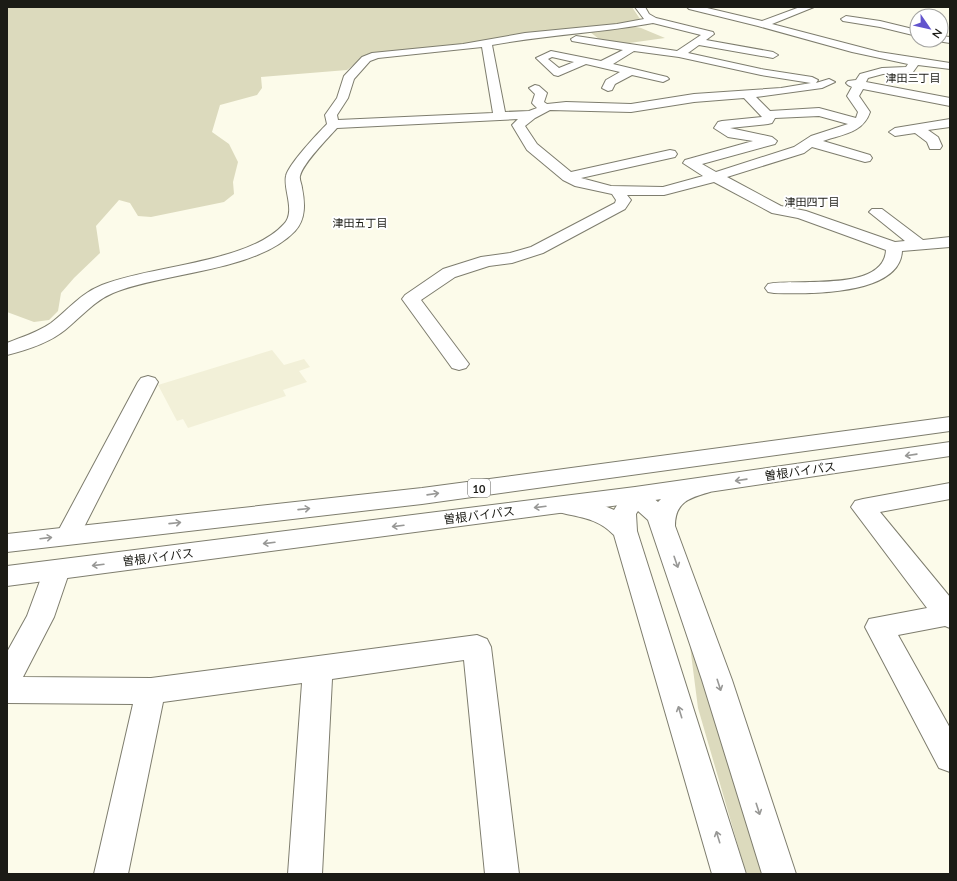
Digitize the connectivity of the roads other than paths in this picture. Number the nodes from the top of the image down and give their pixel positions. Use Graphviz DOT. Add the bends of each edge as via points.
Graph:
graph roads {
  1 [pos="640,7"];
  2 [pos="726,7"];
  3 [pos="788,7"];
  4 [pos="698,8"];
  5 [pos="805,8"];
  6 [pos="777,19"];
  7 [pos="846,19"];
  8 [pos="653,20"];
  9 [pos="762,24"];
  10 [pos="909,31"];
  11 [pos="553,34"];
  12 [pos="486,42"];
  13 [pos="697,42"];
  14 [pos="632,48"];
  15 [pos="679,54"];
  16 [pos="773,55"];
  17 [pos="585,61"];
  18 [pos="915,62"];
  19 [pos="602,65"];
  20 [pos="950,66"];
  21 [pos="629,72"];
  22 [pos="663,79"];
  23 [pos="830,82"];
  24 [pos="859,83"];
  25 [pos="535,88"];
  26 [pos="608,88"];
  27 [pos="746,93"];
  28 [pos="950,102"];
  29 [pos="545,108"];
  30 [pos="531,115"];
  31 [pos="767,115"];
  32 [pos="500,116"];
  33 [pos="950,122"];
  34 [pos="859,123"];
  35 [pos="333,124"];
  36 [pos="917,128"];
  37 [pos="895,132"];
  38 [pos="770,141"];
  39 [pos="648,144"];
  40 [pos="805,146"];
  41 [pos="935,146"];
  42 [pos="670,154"];
  43 [pos="865,158"];
  44 [pos="690,163"];
  45 [pos="568,177"];
  46 [pos="714,177"];
  47 [pos="616,190"];
  48 [pos="877,212"];
  49 [pos="950,242"];
  50 [pos="920,244"];
  51 [pos="894,247"];
  52 [pos="774,288"];
  53 [pos="7,349"];
  54 [pos="459,364"];
  55 [pos="148,382"];
  56 [pos="950,424"];
  57 [pos="950,449"];
  58 [pos="687,460"];
  59 [pos="552,477"];
  60 [pos="702,486"];
  61 [pos="950,491"];
  62 [pos="635,495"];
  63 [pos="563,504"];
  64 [pos="663,526"];
  65 [pos="625,531"];
  66 [pos="68,535"];
  67 [pos="7,543"];
  68 [pos="57,570"];
  69 [pos="7,576"];
  70 [pos="949,616"];
  71 [pos="318,668"];
  72 [pos="7,680"];
  73 [pos="7,690"];
  74 [pos="151,691"];
  75 [pos="950,758"];
  76 [pos="111,874"];
  77 [pos="305,874"];
  78 [pos="502,874"];
  79 [pos="729,874"];
  80 [pos="779,874"];
  1 -- 8 [label="main road" via="645,16"];
  2 -- 6 [label="main road"];
  3 -- 5 [label="main road"];
  4 -- 9 [label="main road"];
  5 -- 6 [label="main road"];
  6 -- 9 [label="main road"];
  7 -- 10 [label="main road"];
  8 -- 11 [label="main road"];
  8 -- 13 [label="main road" via="709,34"];
  9 -- 18 [label="main road" via="860,52"];
  11 -- 12 [label="main road"];
  11 -- 14 [label="main road"];
  12 -- 32 [label="main road"];
  12 -- 35 [label="main road" via="463,47 376,55 366,60 348,78 344,97 331,115"];
  13 -- 15 [label="main road"];
  13 -- 16 [label="main road"];
  14 -- 15 [label="main road"];
  14 -- 19 [label="main road"];
  15 -- 23 [label="main road" via="795,78"];
  17 -- 19 [label="main road"];
  18 -- 20 [label="main road"];
  18 -- 24 [label="main road" via="909,70 870,73"];
  19 -- 21 [label="main road"];
  21 -- 22 [label="main road"];
  21 -- 26 [label="main road" via="610,82"];
  23 -- 24 [label="main road"];
  23 -- 27 [label="main road" via="781,91"];
  24 -- 28 [label="main road"];
  24 -- 34 [label="main road" via="853,96 864,112"];
  25 -- 29 [label="main road" via="541,93 538,103"];
  27 -- 29 [label="main road" via="631,108"];
  27 -- 31 [label="main road"];
  29 -- 30 [label="main road"];
  30 -- 32 [label="main road"];
  30 -- 45 [label="main road" via="518,125 532,147"];
  31 -- 34 [label="main road" via="819,112"];
  31 -- 38 [label="main road" via="768,120 722,125 720,128 733,134"];
  32 -- 35 [label="main road"];
  33 -- 36 [label="main road"];
  34 -- 40 [label="main road" via="816,139"];
  35 -- 53 [label="main road" via="306,155 293,176 296,199 294,220 289,229 273,239 222,261 147,276 106,289 91,297 51,331"];
  36 -- 37 [label="main road"];
  36 -- 41 [label="main road" via="933,140"];
  38 -- 40 [label="main road"];
  38 -- 44 [label="main road"];
  39 -- 42 [label="main road"];
  40 -- 43 [label="main road" via="820,144"];
  40 -- 46 [label="main road"];
  42 -- 44 [label="main road"];
  42 -- 45 [label="main road"];
  44 -- 46 [label="main road"];
  45 -- 47 [label="main road" via="580,183"];
  46 -- 47 [label="main road" via="664,191"];
  46 -- 51 [label="main road" via="777,210 801,214"];
  47 -- 54 [label="main road" via="624,200 620,206 537,250 512,258 487,261 449,273 411,299"];
  48 -- 50 [label="main road"];
  49 -- 50 [label="main road"];
  50 -- 51 [label="main road"];
  51 -- 52 [label="main road" via="892,262 881,272 855,283 813,289"];
  55 -- 66 [label="main road"];
  56 -- 58 [label="main road, 10"];
  57 -- 60 [label="main road, 曽根バイパス / 10, one-way"];
  58 -- 59 [label="main road, 10"];
  58 -- 62 [label="main road" via="668,464 657,470"];
  59 -- 62 [label="main road" via="604,483"];
  66 -- 59 [label="main road, 10, one-way" via="422,496"];
  60 -- 62 [label="main road, 曽根バイパス / 10"];
  60 -- 64 [label="main road" via="684,492 672,500 662,516"];
  61 -- 70 [label="main road" via="863,507"];
  62 -- 63 [label="main road, 曽根バイパス / 10"];
  62 -- 64 [label="main road" via="657,515"];
  62 -- 65 [label="main road" via="624,514"];
  63 -- 65 [label="main road" via="597,512 612,519"];
  63 -- 68 [label="main road, 曽根バイパス / 10, one-way"];
  64 -- 80 [label="main road, one-way" via="717,680"];
  79 -- 65 [label="main road, one-way"];
  67 -- 66 [label="main road, 10, one-way"];
  68 -- 69 [label="main road, 曽根バイパス / 10"];
  68 -- 72 [label="main road" via="40,617"];
  70 -- 75 [label="main road" via="879,627"];
  71 -- 74 [label="main road"];
  71 -- 77 [label="main road"];
  71 -- 78 [label="main road" via="477,647"];
  73 -- 74 [label="main road"];
  74 -- 76 [label="main road"];
}
